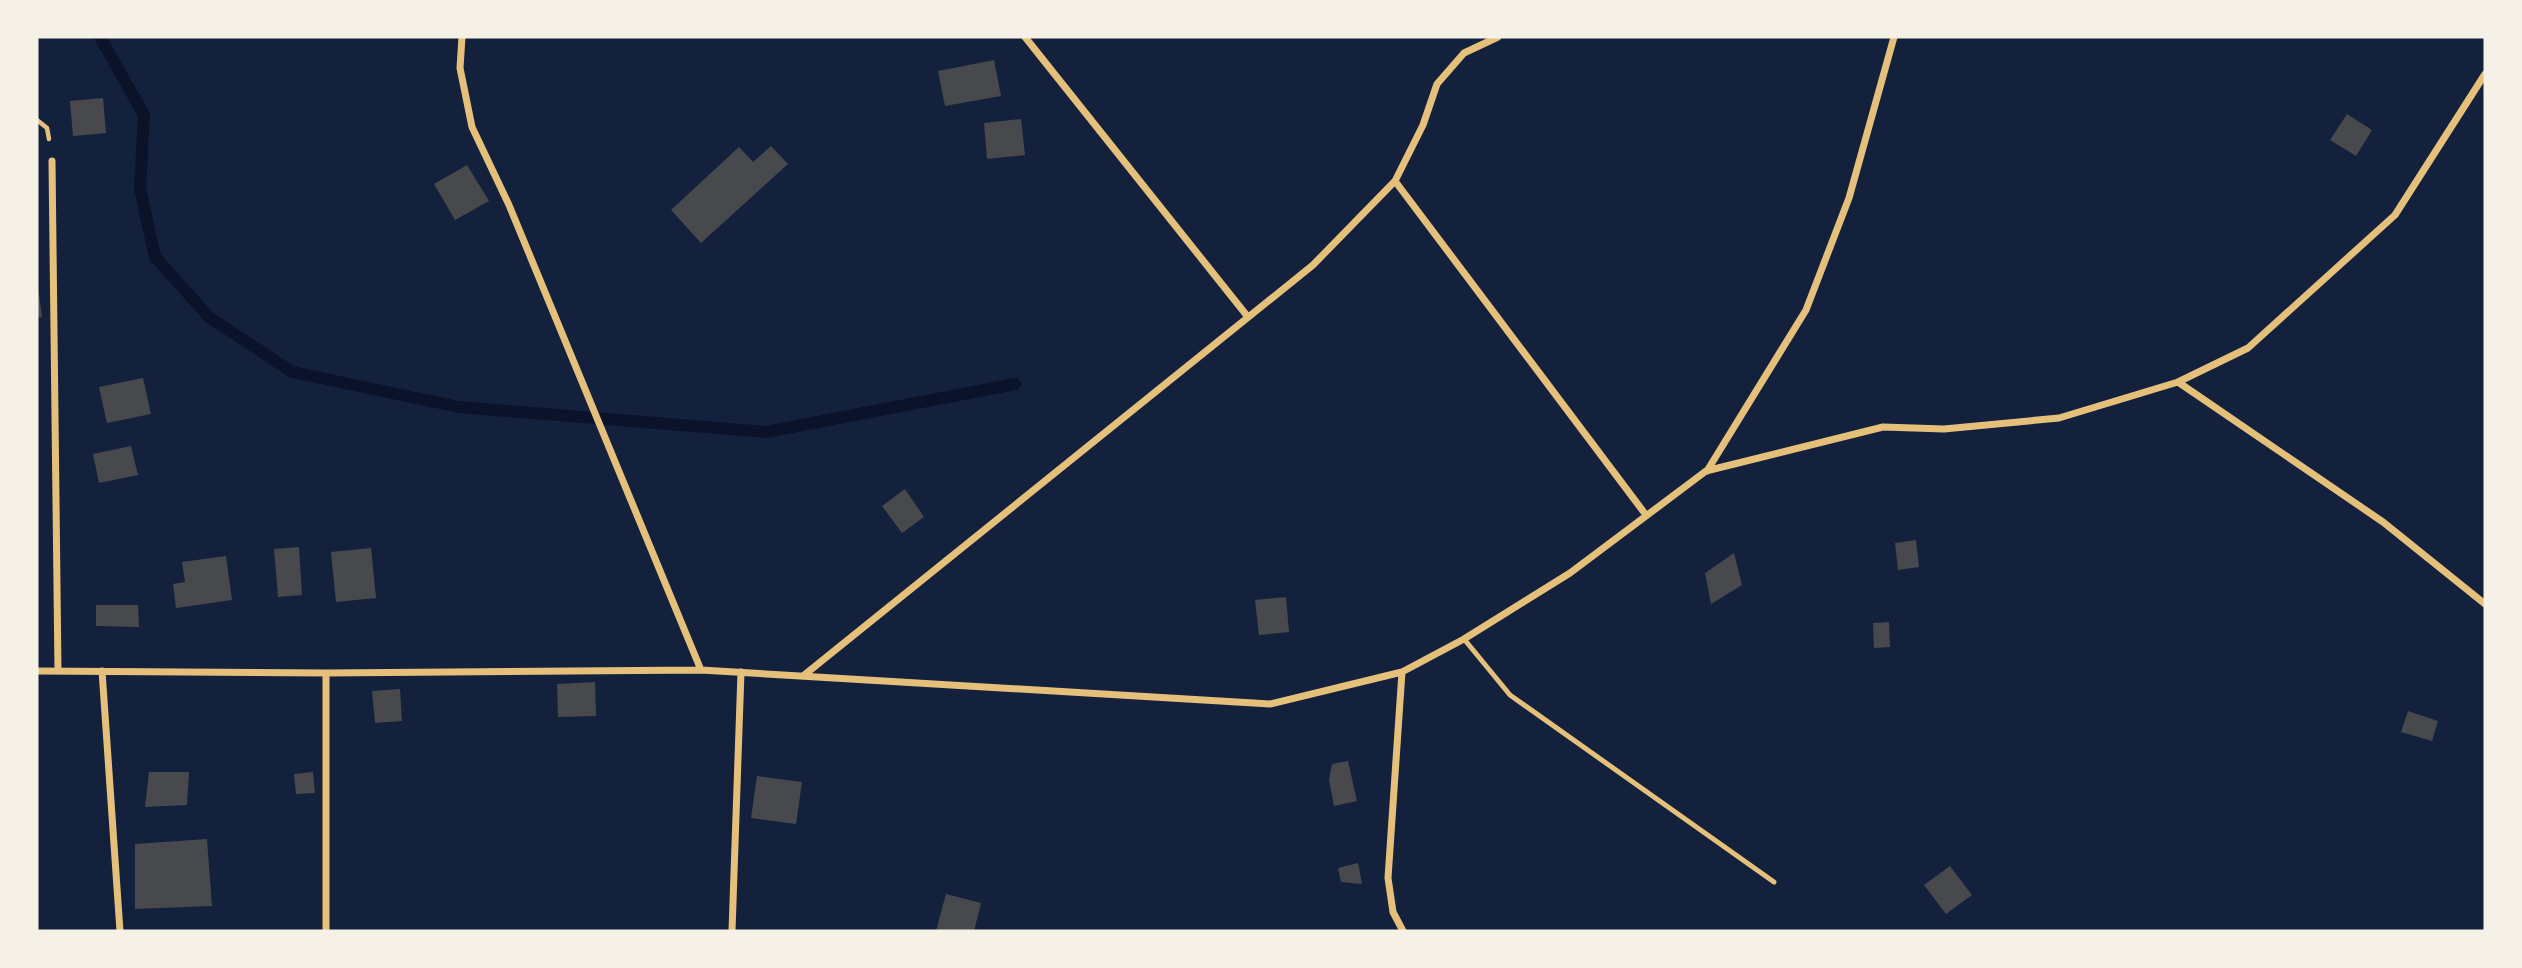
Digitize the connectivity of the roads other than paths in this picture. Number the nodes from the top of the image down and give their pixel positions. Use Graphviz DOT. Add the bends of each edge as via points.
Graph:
graph roads {
  1 [pos="462,37"];
  2 [pos="1025,37"];
  3 [pos="1498,37"];
  4 [pos="1894,37"];
  5 [pos="2485,74"];
  6 [pos="52,161"];
  7 [pos="1395,181"];
  8 [pos="1248,317"];
  9 [pos="2178,383"];
  10 [pos="1706,471"];
  11 [pos="1646,516"];
  12 [pos="2485,604"];
  13 [pos="1464,639"];
  14 [pos="701,670"];
  15 [pos="37,671"];
  16 [pos="58,671"];
  17 [pos="102,671"];
  18 [pos="1402,672"];
  19 [pos="326,673"];
  20 [pos="741,673"];
  21 [pos="802,677"];
  22 [pos="1774,882"];
  23 [pos="120,931"];
  24 [pos="326,931"];
  25 [pos="732,931"];
  26 [pos="1403,931"];
  1 -- 14 [label="street" via="460,68 472,127 509,205"];
  2 -- 8 [label="street"];
  3 -- 7 [label="street" via="1464,53 1437,84"];
  4 -- 10 [label="street" via="1849,198 1806,310"];
  5 -- 9 [label="street" via="2395,215 2248,348"];
  6 -- 16 [label="street"];
  7 -- 8 [label="street" via="1313,265"];
  7 -- 11 [label="street"];
  8 -- 21 [label="street"];
  9 -- 10 [label="street" via="2059,418 1944,429 1883,427"];
  9 -- 12 [label="street" via="2383,522"];
  10 -- 11 [label="street"];
  11 -- 13 [label="street" via="1570,573"];
  13 -- 18 [label="street"];
  13 -- 22 [label="lane" via="1510,695"];
  14 -- 19 [label="street"];
  14 -- 20 [label="street"];
  15 -- 16 [label="street"];
  16 -- 17 [label="street"];
  17 -- 19 [label="street"];
  17 -- 23 [label="street"];
  18 -- 21 [label="street" via="1270,704"];
  18 -- 26 [label="street" via="1388,878"];
  19 -- 24 [label="street"];
  20 -- 21 [label="street"];
  20 -- 25 [label="street"];
}
